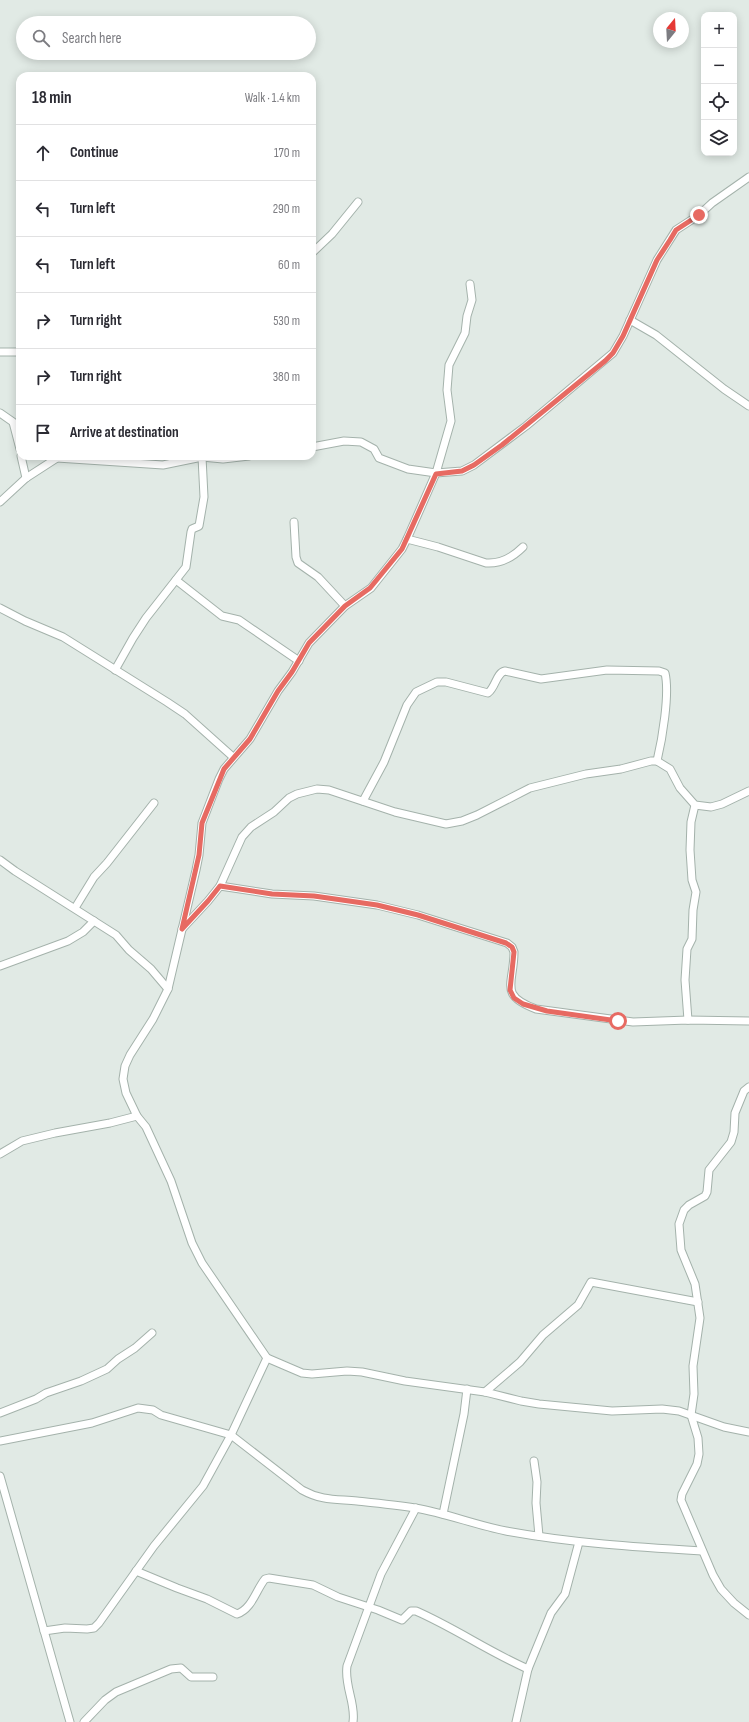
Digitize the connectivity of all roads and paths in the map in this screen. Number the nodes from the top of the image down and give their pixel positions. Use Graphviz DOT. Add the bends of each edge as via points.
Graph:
graph roads {
  1 [pos="749,177"];
  2 [pos="358,202"];
  3 [pos="316,249"];
  4 [pos="470,284"];
  5 [pos="630,320"];
  6 [pos="0,352"];
  7 [pos="16,352"];
  8 [pos="749,406"];
  9 [pos="0,413"];
  10 [pos="16,434"];
  11 [pos="316,446"];
  12 [pos="23,460"];
  13 [pos="54,460"];
  14 [pos="98,460"];
  15 [pos="187,460"];
  16 [pos="202,460"];
  17 [pos="436,474"];
  18 [pos="26,478"];
  19 [pos="0,502"];
  20 [pos="294,522"];
  21 [pos="407,539"];
  22 [pos="523,547"];
  23 [pos="176,580"];
  24 [pos="345,606"];
  25 [pos="0,608"];
  26 [pos="299,661"];
  27 [pos="115,670"];
  28 [pos="233,757"];
  29 [pos="657,761"];
  30 [pos="749,791"];
  31 [pos="363,801"];
  32 [pos="154,803"];
  33 [pos="695,805"];
  34 [pos="0,860"];
  35 [pos="220,886"];
  36 [pos="75,908"];
  37 [pos="94,921"];
  38 [pos="182,929"];
  39 [pos="0,966"];
  40 [pos="168,989"];
  41 [pos="688,1020"];
  42 [pos="749,1021"];
  43 [pos="749,1086"];
  44 [pos="137,1116"];
  45 [pos="0,1154"];
  46 [pos="698,1302"];
  47 [pos="152,1333"];
  48 [pos="267,1358"];
  49 [pos="467,1389"];
  50 [pos="485,1392"];
  51 [pos="0,1413"];
  52 [pos="691,1415"];
  53 [pos="749,1432"];
  54 [pos="231,1436"];
  55 [pos="0,1441"];
  56 [pos="534,1461"];
  57 [pos="0,1476"];
  58 [pos="416,1508"];
  59 [pos="443,1514"];
  60 [pos="539,1536"];
  61 [pos="579,1542"];
  62 [pos="702,1551"];
  63 [pos="136,1571"];
  64 [pos="368,1608"];
  65 [pos="749,1615"];
  66 [pos="44,1631"];
  67 [pos="528,1669"];
  68 [pos="212,1677"];
  69 [pos="70,1722"];
  70 [pos="84,1722"];
  71 [pos="353,1722"];
  72 [pos="516,1722"];
  1 -- 5 [label="street" via="676,230 657,260"];
  2 -- 3 [label="street"];
  4 -- 17 [label="street" via="472,300 465,333 449,365 447,390 451,421"];
  5 -- 8 [label="street" via="656,335"];
  5 -- 17 [label="street" via="613,353 605,361 502,445 462,471"];
  6 -- 7 [label="street"];
  9 -- 10 [label="street" via="13,422"];
  11 -- 17 [label="street" via="344,441 360,442 374,449 379,458 408,469"];
  12 -- 18 [label="street"];
  13 -- 18 [label="street"];
  14 -- 15 [label="street" via="163,465"];
  16 -- 23 [label="street" via="204,497 200,520 198,528 191,532 187,563"];
  17 -- 21 [label="street"];
  18 -- 19 [label="street"];
  20 -- 24 [label="street" via="298,564 318,577"];
  21 -- 22 [label="street" via="494,564 516,554"];
  21 -- 24 [label="street" via="402,549 370,588"];
  23 -- 26 [label="street" via="222,616 239,620"];
  23 -- 27 [label="street" via="146,618"];
  24 -- 26 [label="street" via="309,643"];
  25 -- 27 [label="street" via="63,637"];
  26 -- 28 [label="street" via="250,739"];
  27 -- 28 [label="street" via="185,714"];
  28 -- 38 [label="street" via="219,779 202,823 199,855"];
  29 -- 31 [label="street" via="586,774 530,788 462,822 446,824 426,820"];
  29 -- 31 [label="street" via="666,691 665,673 607,670 540,679 505,671 500,674 488,693 446,682 437,682 416,692 407,705 384,762"];
  29 -- 33 [label="street" via="670,769 680,788"];
  30 -- 33 [label="street" via="711,807"];
  31 -- 35 [label="street" via="329,790 317,790 289,798 274,812 251,826 242,837"];
  32 -- 36 [label="street" via="108,863 94,877"];
  33 -- 41 [label="street" via="690,844 696,892 685,980"];
  34 -- 36 [label="street"];
  35 -- 38 [label="street"];
  35 -- 41 [label="street" via="377,905 506,943 514,952 510,990 514,998 536,1009 633,1022"];
  36 -- 37 [label="street"];
  37 -- 39 [label="street" via="83,932 68,941"];
  37 -- 40 [label="street" via="116,935"];
  38 -- 40 [label="street"];
  40 -- 44 [label="street" via="125,1066 123,1079 126,1093"];
  41 -- 42 [label="street"];
  43 -- 46 [label="street" via="744,1091 735,1113 731,1142 709,1170 705,1196 684,1210 679,1224 681,1250"];
  44 -- 45 [label="street" via="110,1124 27,1140"];
  44 -- 48 [label="street" via="146,1127 171,1181 183,1222 202,1263"];
  46 -- 50 [label="street" via="592,1282 578,1305 543,1335 520,1362"];
  46 -- 52 [label="street" via="700,1328 693,1366 694,1394"];
  47 -- 51 [label="street" via="107,1369"];
  48 -- 49 [label="street" via="302,1373 362,1372"];
  48 -- 54 [label="street"];
  49 -- 50 [label="street"];
  49 -- 59 [label="street"];
  50 -- 52 [label="street" via="521,1401 576,1408 612,1411 662,1409"];
  52 -- 53 [label="street" via="724,1427"];
  52 -- 62 [label="street" via="700,1454 681,1500"];
  54 -- 55 [label="street" via="146,1408 138,1408 92,1423"];
  54 -- 58 [label="street" via="313,1496 325,1500"];
  54 -- 63 [label="street" via="203,1486"];
  56 -- 60 [label="street"];
  57 -- 66 [label="street"];
  58 -- 59 [label="street"];
  58 -- 64 [label="street" via="389,1557"];
  59 -- 60 [label="street" via="480,1526"];
  60 -- 61 [label="street"];
  61 -- 62 [label="street"];
  61 -- 67 [label="street" via="565,1594 551,1613"];
  62 -- 65 [label="street" via="721,1588"];
  63 -- 64 [label="street" via="207,1599 237,1614 243,1612 265,1579 269,1578 306,1583"];
  63 -- 66 [label="street" via="94,1628"];
  64 -- 67 [label="street" via="402,1620 412,1611 416,1611"];
  64 -- 71 [label="street" via="347,1666 346,1676 354,1715"];
  66 -- 69 [label="street"];
  67 -- 72 [label="street"];
  68 -- 70 [label="street" via="194,1678 181,1668 171,1669 116,1692"];
}
